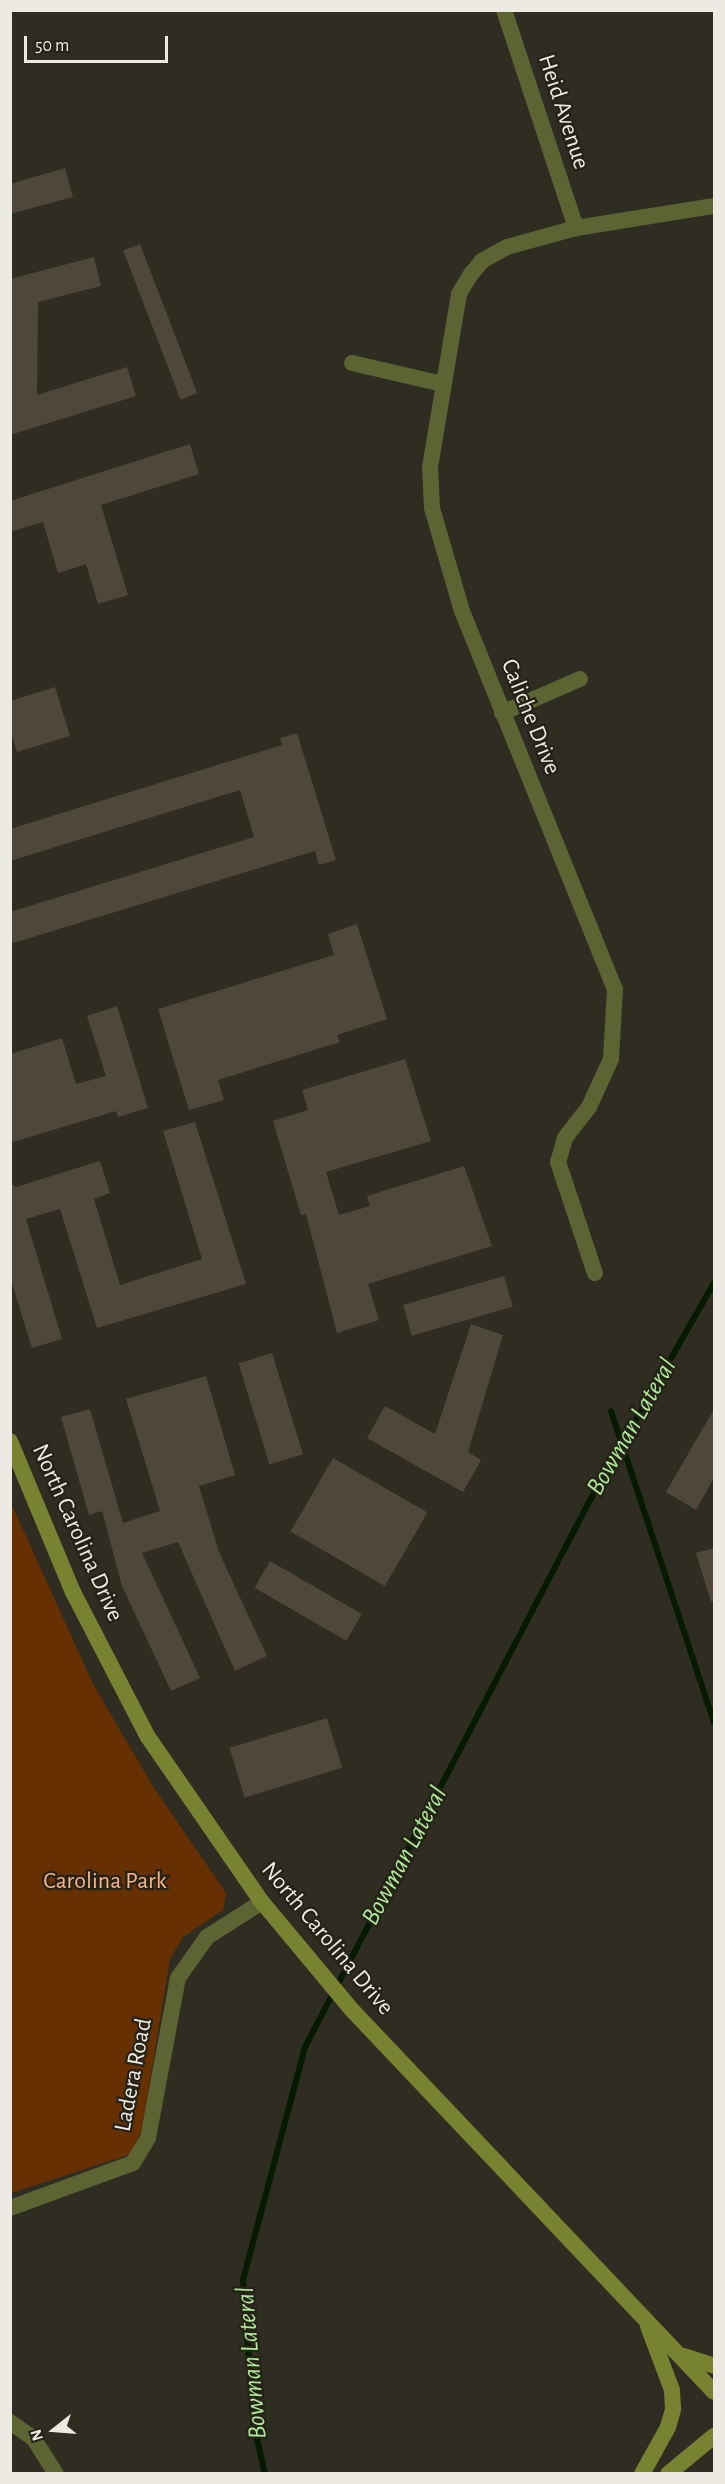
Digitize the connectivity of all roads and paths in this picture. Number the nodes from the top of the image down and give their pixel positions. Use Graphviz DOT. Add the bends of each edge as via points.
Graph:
graph roads {
  1 [pos="504,10"];
  2 [pos="714,206"];
  3 [pos="576,228"];
  4 [pos="352,363"];
  5 [pos="443,384"];
  6 [pos="580,679"];
  7 [pos="502,713"];
  8 [pos="595,1273"];
  9 [pos="10,1441"];
  10 [pos="262,1902"];
  11 [pos="10,2208"];
  12 [pos="645,2320"];
  13 [pos="677,2353"];
  14 [pos="714,2366"];
  15 [pos="714,2392"];
  16 [pos="10,2422"];
  17 [pos="714,2436"];
  18 [pos="56,2474"];
  19 [pos="642,2474"];
  20 [pos="668,2474"];
  1 -- 3 [label="street, Heid Avenue"];
  2 -- 3 [label="street, Caliche Drive"];
  3 -- 5 [label="street, Caliche Drive" via="507,247 482,261 459,294"];
  4 -- 5 [label="street"];
  5 -- 7 [label="street, Caliche Drive" via="430,467 432,508 462,611"];
  6 -- 7 [label="street"];
  7 -- 8 [label="street, Caliche Drive" via="615,989 612,1059 589,1107 565,1138 558,1162"];
  9 -- 10 [label="main road, North Carolina Drive" via="73,1592 148,1737"];
  10 -- 11 [label="street, Ladera Road" via="207,1937 178,1978 148,2138 133,2163"];
  10 -- 12 [label="main road, North Carolina Drive" via="352,2010"];
  12 -- 13 [label="main road, North Carolina Drive"];
  12 -- 19 [label="main road" via="672,2390 673,2409 668,2427"];
  13 -- 14 [label="main road"];
  13 -- 15 [label="main road, North Carolina Drive"];
  16 -- 18 [label="street" via="34,2439"];
  17 -- 20 [label="main road"];
}
